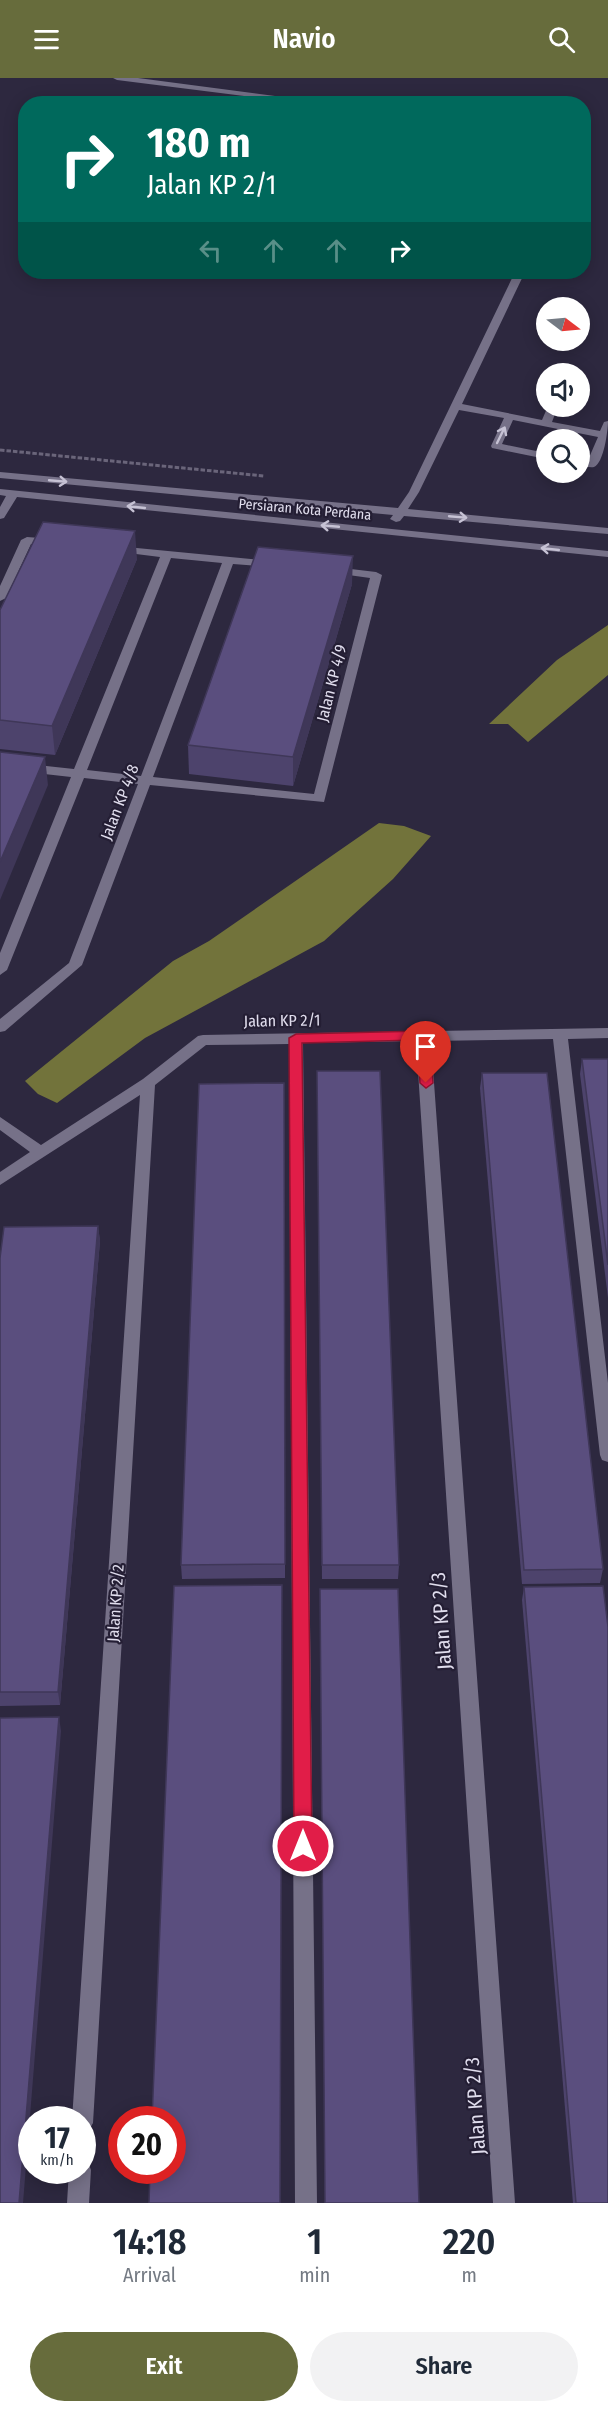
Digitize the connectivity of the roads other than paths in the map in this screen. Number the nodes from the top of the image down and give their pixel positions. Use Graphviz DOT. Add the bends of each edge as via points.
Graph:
graph roads {
  1 [pos="117,78"];
  2 [pos="266,96"];
  3 [pos="516,279"];
  4 [pos="456,406"];
  5 [pos="510,417"];
  6 [pos="549,417"];
  7 [pos="546,424"];
  8 [pos="606,430"];
  9 [pos="536,454"];
  10 [pos="590,464"];
  11 [pos="0,475"];
  12 [pos="0,492"];
  13 [pos="13,494"];
  14 [pos="399,512"];
  15 [pos="0,516"];
  16 [pos="608,531"];
  17 [pos="388,532"];
  18 [pos="62,543"];
  19 [pos="109,548"];
  20 [pos="167,554"];
  21 [pos="608,555"];
  22 [pos="229,560"];
  23 [pos="286,565"];
  24 [pos="320,569"];
  25 [pos="0,598"];
  26 [pos="0,765"];
  27 [pos="80,774"];
  28 [pos="145,780"];
  29 [pos="0,970"];
  30 [pos="0,1027"];
  31 [pos="608,1033"];
  32 [pos="560,1034"];
  33 [pos="423,1035"];
  34 [pos="296,1038"];
  35 [pos="148,1083"];
  36 [pos="0,1122"];
  37 [pos="40,1152"];
  38 [pos="0,1179"];
  39 [pos="608,1455"];
  40 [pos="83,2106"];
  41 [pos="79,2184"];
  42 [pos="78,2203"];
  43 [pos="306,2203"];
  44 [pos="504,2203"];
  1 -- 2 [label="street"];
  3 -- 4 [label="street"];
  4 -- 5 [label="street"];
  4 -- 14 [label="street" via="414,492"];
  5 -- 7 [label="street"];
  9 -- 5 [label="street, one-way" via="496,446"];
  6 -- 7 [label="street"];
  7 -- 8 [label="street"];
  8 -- 10 [label="street"];
  11 -- 14 [label="street, Persiaran Kota Perdana, one-way"];
  12 -- 13 [label="street, Persiaran Kota Perdana"];
  13 -- 15 [label="street"];
  17 -- 13 [label="street, Persiaran Kota Perdana, one-way"];
  14 -- 16 [label="street, Persiaran Kota Perdana, one-way"];
  14 -- 17 [label="street"];
  21 -- 17 [label="street, Persiaran Kota Perdana, one-way"];
  18 -- 25 [label="street" via="27,540"];
  19 -- 20 [label="street"];
  20 -- 22 [label="street"];
  20 -- 27 [label="street"];
  22 -- 23 [label="street"];
  22 -- 28 [label="street, Jalan KP 4/8"];
  24 -- 28 [label="street, Jalan KP 4/9" via="376,574 318,799"];
  26 -- 27 [label="street"];
  27 -- 28 [label="street"];
  27 -- 29 [label="street"];
  28 -- 30 [label="street, Jalan KP 4/8" via="75,965"];
  31 -- 32 [label="street, Jalan KP 2/1"];
  32 -- 33 [label="street, Jalan KP 2/1"];
  32 -- 39 [label="street"];
  33 -- 34 [label="street, Jalan KP 2/1"];
  33 -- 44 [label="street, Jalan KP 2/3"];
  34 -- 35 [label="street, Jalan KP 2/1" via="203,1040"];
  34 -- 43 [label="street"];
  35 -- 37 [label="street, Jalan KP 2/1"];
  35 -- 40 [label="street, Jalan KP 2/2"];
  36 -- 37 [label="street"];
  37 -- 38 [label="street, Jalan KP 2/1"];
  41 -- 42 [label="street"];
}
